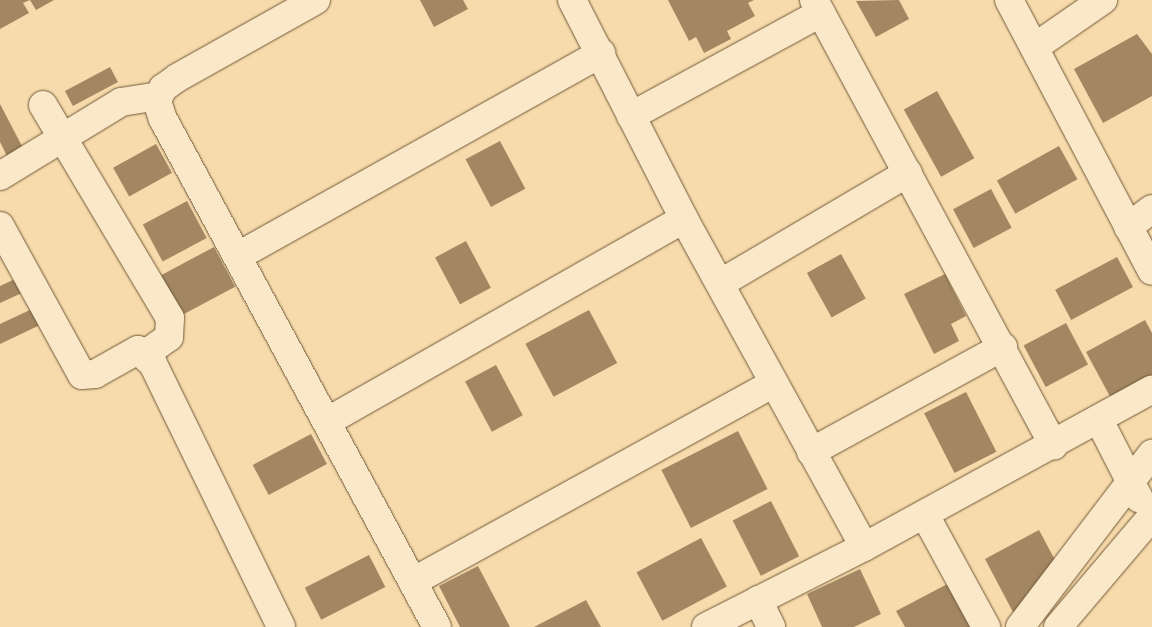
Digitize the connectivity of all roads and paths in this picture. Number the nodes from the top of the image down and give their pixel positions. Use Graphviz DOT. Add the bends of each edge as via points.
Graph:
graph roads {
  1 [pos="316,0"];
  2 [pos="572,0"];
  3 [pos="1009,0"];
  4 [pos="1103,0"];
  5 [pos="818,7"];
  6 [pos="1035,46"];
  7 [pos="601,53"];
  8 [pos="158,96"];
  9 [pos="43,105"];
  10 [pos="631,116"];
  11 [pos="62,137"];
  12 [pos="908,174"];
  13 [pos="0,176"];
  14 [pos="1152,209"];
  15 [pos="684,220"];
  16 [pos="0,226"];
  17 [pos="1128,227"];
  18 [pos="240,255"];
  19 [pos="1152,271"];
  20 [pos="721,284"];
  21 [pos="1003,346"];
  22 [pos="146,354"];
  23 [pos="772,384"];
  24 [pos="1152,390"];
  25 [pos="1099,420"];
  26 [pos="328,421"];
  27 [pos="1054,446"];
  28 [pos="811,452"];
  29 [pos="1152,454"];
  30 [pos="1131,484"];
  31 [pos="925,515"];
  32 [pos="1151,518"];
  33 [pos="864,547"];
  34 [pos="414,581"];
  35 [pos="758,600"];
  36 [pos="281,627"];
  37 [pos="437,627"];
  38 [pos="706,627"];
  39 [pos="772,627"];
  40 [pos="986,627"];
  41 [pos="1020,627"];
  42 [pos="1058,627"];
  1 -- 8 [label="street" via="177,78"];
  2 -- 7 [label="street"];
  3 -- 6 [label="street"];
  4 -- 6 [label="street"];
  5 -- 10 [label="street"];
  5 -- 12 [label="street"];
  6 -- 17 [label="street"];
  7 -- 10 [label="street"];
  7 -- 18 [label="street"];
  8 -- 11 [label="street" via="121,102"];
  8 -- 18 [label="street" via="163,119"];
  9 -- 11 [label="street"];
  10 -- 15 [label="street"];
  11 -- 13 [label="street"];
  11 -- 22 [label="street" via="170,318 169,337"];
  12 -- 20 [label="street"];
  12 -- 21 [label="street"];
  14 -- 17 [label="street"];
  15 -- 20 [label="street"];
  15 -- 26 [label="street"];
  16 -- 22 [label="street" via="82,375 95,374 132,352"];
  17 -- 19 [label="street"];
  18 -- 26 [label="street"];
  20 -- 23 [label="street"];
  21 -- 27 [label="street"];
  21 -- 28 [label="street"];
  22 -- 36 [label="street"];
  23 -- 28 [label="street"];
  23 -- 34 [label="street"];
  24 -- 25 [label="street"];
  25 -- 27 [label="street"];
  25 -- 30 [label="street"];
  26 -- 34 [label="street"];
  27 -- 31 [label="street"];
  28 -- 33 [label="street"];
  29 -- 30 [label="street"];
  30 -- 32 [label="street"];
  30 -- 41 [label="street"];
  31 -- 33 [label="street"];
  31 -- 40 [label="street"];
  32 -- 42 [label="street"];
  33 -- 35 [label="street"];
  34 -- 37 [label="street"];
  35 -- 38 [label="street"];
  35 -- 39 [label="street"];
}
